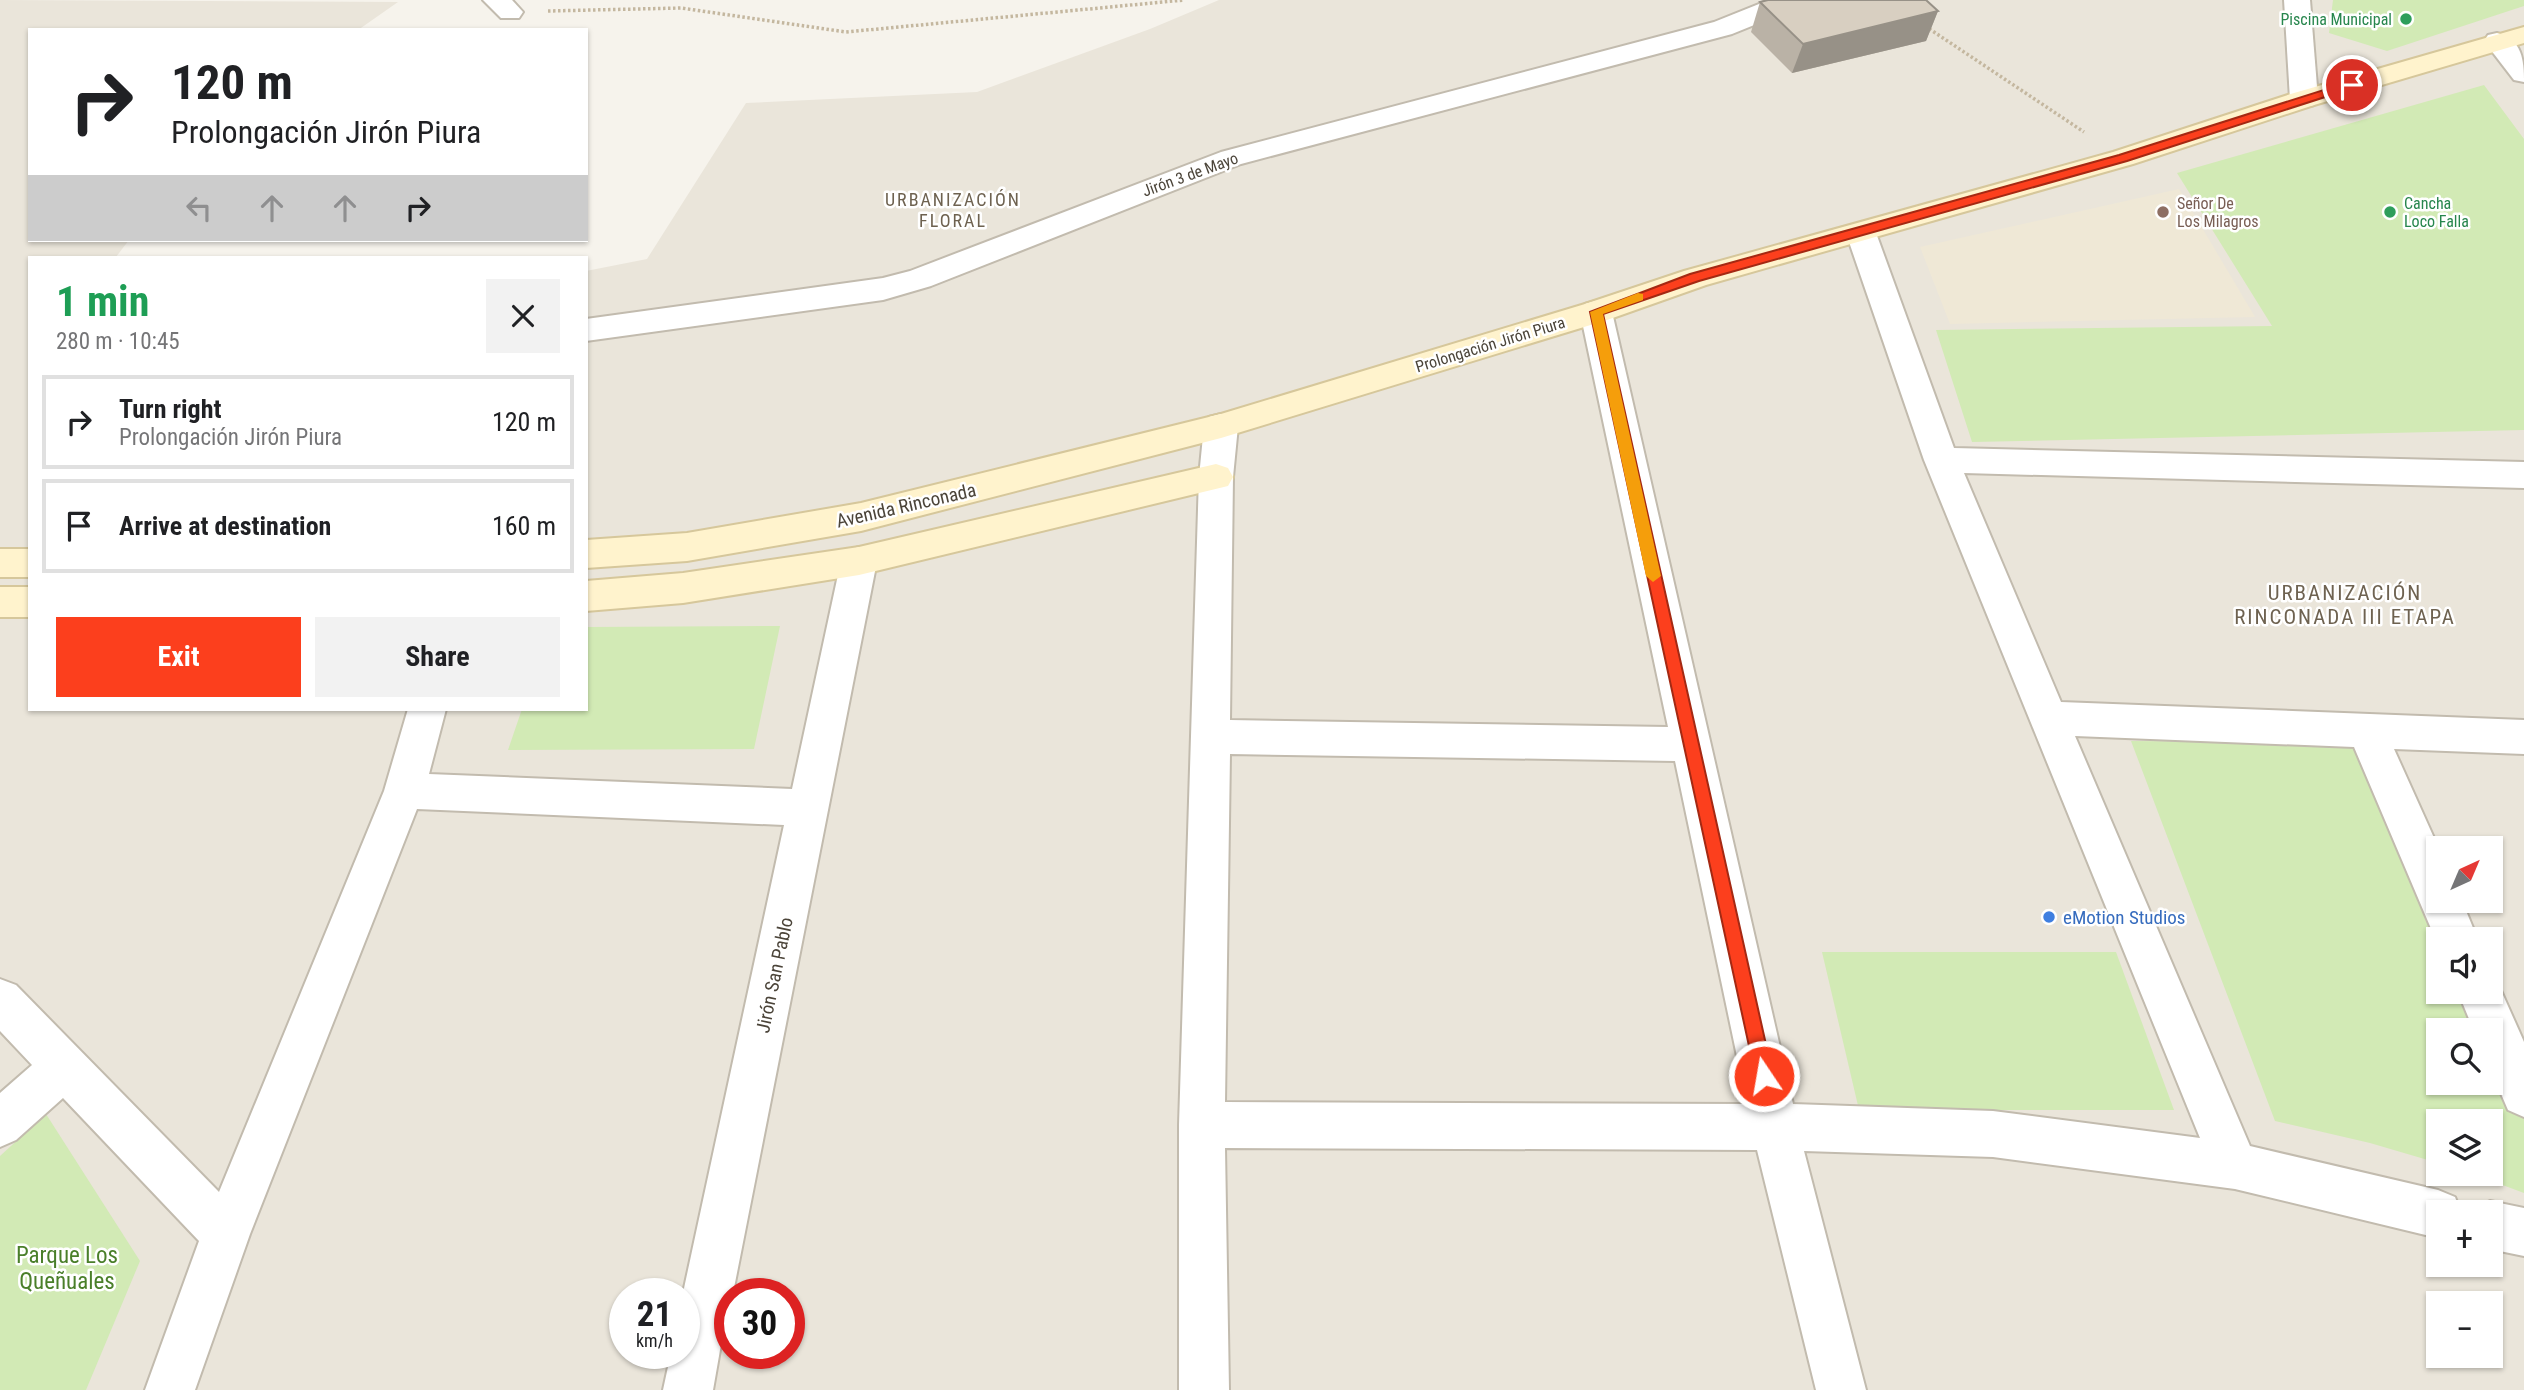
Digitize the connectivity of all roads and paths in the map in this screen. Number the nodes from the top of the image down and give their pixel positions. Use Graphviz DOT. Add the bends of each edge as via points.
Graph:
graph roads {
  1 [pos="1184,0"];
  2 [pos="1792,0"];
  3 [pos="2297,0"];
  4 [pos="503,6"];
  5 [pos="1920,23"];
  6 [pos="2511,38"];
  7 [pos="2524,74"];
  8 [pos="2304,99"];
  9 [pos="2123,158"];
  10 [pos="1861,233"];
  11 [pos="1596,312"];
  12 [pos="588,330"];
  13 [pos="1221,426"];
  14 [pos="1941,460"];
  15 [pos="2524,475"];
  16 [pos="1216,477"];
  17 [pos="588,554"];
  18 [pos="859,561"];
  19 [pos="0,563"];
  20 [pos="28,563"];
  21 [pos="588,596"];
  22 [pos="0,602"];
  23 [pos="28,602"];
  24 [pos="426,711"];
  25 [pos="2046,718"];
  26 [pos="2367,731"];
  27 [pos="1212,737"];
  28 [pos="2524,737"];
  29 [pos="1690,744"];
  30 [pos="404,791"];
  31 [pos="808,808"];
  32 [pos="2426,866"];
  33 [pos="0,1000"];
  34 [pos="2485,1004"];
  35 [pos="64,1066"];
  36 [pos="2524,1094"];
  37 [pos="0,1124"];
  38 [pos="1202,1125"];
  39 [pos="1775,1127"];
  40 [pos="2235,1166"];
  41 [pos="2426,1211"];
  42 [pos="2503,1228"];
  43 [pos="2524,1232"];
  44 [pos="226,1234"];
  45 [pos="170,1390"];
  46 [pos="688,1390"];
  47 [pos="1204,1390"];
  48 [pos="1841,1390"];
  1 -- 4 [label="path" via="846,32 681,8"];
  2 -- 12 [label="street, Jirón 3 de Mayo" via="1723,28 1231,158 920,279 883,289"];
  3 -- 8 [label="street"];
  5 -- 9 [label="path"];
  6 -- 7 [label="street"];
  6 -- 8 [label="street, Prolongación Jirón Piura"];
  8 -- 9 [label="street, Prolongación Jirón Piura"];
  9 -- 10 [label="street, Prolongación Jirón Piura"];
  10 -- 11 [label="street, Prolongación Jirón Piura" via="1695,278"];
  10 -- 14 [label="street"];
  11 -- 13 [label="street, Prolongación Jirón Piura"];
  11 -- 29 [label="street"];
  13 -- 16 [label="street"];
  13 -- 17 [label="street, Avenida Rinconada" via="861,517 687,547"];
  14 -- 15 [label="street"];
  14 -- 25 [label="street"];
  16 -- 18 [label="street"];
  16 -- 27 [label="street"];
  18 -- 21 [label="street" via="683,588"];
  18 -- 31 [label="street, Jirón San Pablo"];
  19 -- 20 [label="street"];
  22 -- 23 [label="street"];
  24 -- 30 [label="street"];
  25 -- 26 [label="street"];
  25 -- 40 [label="street"];
  26 -- 28 [label="street"];
  26 -- 32 [label="street"];
  27 -- 29 [label="street"];
  27 -- 38 [label="street"];
  29 -- 39 [label="street"];
  30 -- 31 [label="street"];
  30 -- 44 [label="street"];
  31 -- 46 [label="street, Jirón San Pablo"];
  33 -- 35 [label="street"];
  34 -- 36 [label="street"];
  35 -- 37 [label="street"];
  35 -- 44 [label="street"];
  38 -- 39 [label="street"];
  38 -- 47 [label="street"];
  39 -- 40 [label="street" via="1993,1134"];
  39 -- 48 [label="street"];
  40 -- 41 [label="street"];
  42 -- 43 [label="street"];
  44 -- 45 [label="street"];
}
